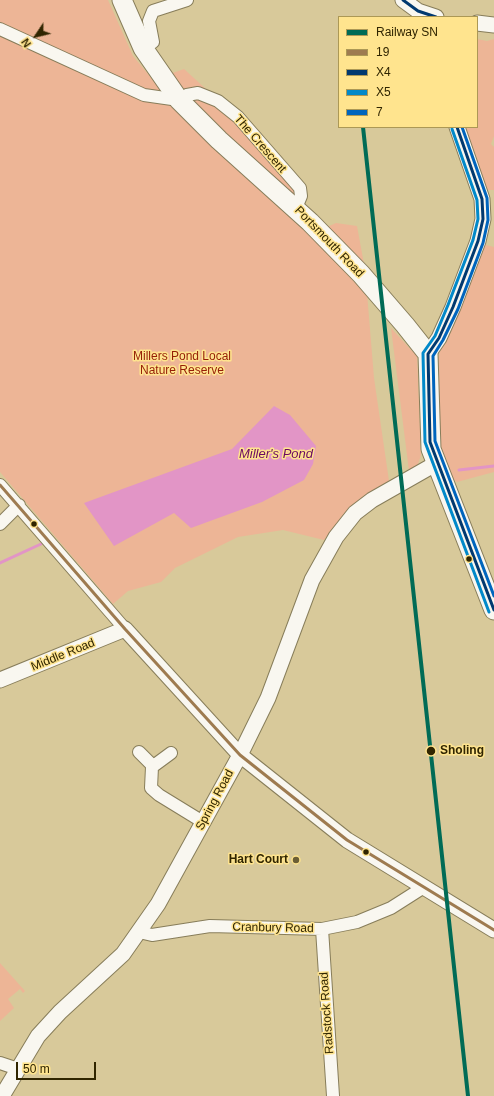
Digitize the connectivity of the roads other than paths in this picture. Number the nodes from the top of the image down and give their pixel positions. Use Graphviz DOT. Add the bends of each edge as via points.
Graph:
graph roads {
  1 [pos="122,0"];
  2 [pos="187,0"];
  3 [pos="403,0"];
  4 [pos="418,5"];
  5 [pos="434,16"];
  6 [pos="478,23"];
  7 [pos="494,25"];
  8 [pos="0,29"];
  9 [pos="143,48"];
  10 [pos="178,100"];
  11 [pos="457,128"];
  12 [pos="296,208"];
  13 [pos="428,354"];
  14 [pos="437,463"];
  15 [pos="0,485"];
  16 [pos="19,505"];
  17 [pos="0,524"];
  18 [pos="494,610"];
  19 [pos="125,629"];
  20 [pos="0,680"];
  21 [pos="139,752"];
  22 [pos="171,753"];
  23 [pos="240,755"];
  24 [pos="153,766"];
  25 [pos="203,822"];
  26 [pos="404,876"];
  27 [pos="427,888"];
  28 [pos="401,902"];
  29 [pos="322,929"];
  30 [pos="494,930"];
  31 [pos="140,932"];
  32 [pos="0,1063"];
  33 [pos="18,1069"];
  34 [pos="2,1096"];
  35 [pos="333,1096"];
  1 -- 9 [label="main road, Portsmouth Road"];
  2 -- 9 [label="street" via="153,11 149,21 153,42"];
  3 -- 4 [label="street"];
  4 -- 5 [label="street"];
  6 -- 7 [label="street"];
  8 -- 10 [label="street" via="144,95"];
  9 -- 10 [label="main road, Portsmouth Road"];
  10 -- 12 [label="main road, Portsmouth Road"];
  10 -- 12 [label="street, The Crescent" via="198,93 218,101 238,117 300,188 301,196"];
  11 -- 13 [label="street" via="482,199 484,219 478,241 439,338"];
  12 -- 13 [label="main road, Portsmouth Road" via="361,274"];
  13 -- 14 [label="main road" via="430,442"];
  14 -- 18 [label="main road"];
  14 -- 23 [label="street, Spring Road" via="367,504 355,513 336,537 312,580 268,698"];
  15 -- 16 [label="street"];
  16 -- 17 [label="street"];
  16 -- 19 [label="street"];
  19 -- 20 [label="street, Middle Road"];
  19 -- 23 [label="street"];
  21 -- 24 [label="street"];
  22 -- 24 [label="street"];
  23 -- 25 [label="street, Spring Road"];
  23 -- 26 [label="street" via="347,840"];
  24 -- 25 [label="street" via="150,781 154,791"];
  25 -- 31 [label="street, Spring Road"];
  26 -- 27 [label="street"];
  26 -- 28 [label="street" via="406,891"];
  27 -- 28 [label="street, Cranbury Road"];
  27 -- 30 [label="street"];
  28 -- 29 [label="street, Cranbury Road" via="357,922"];
  29 -- 31 [label="street, Cranbury Road" via="210,926 152,935"];
  29 -- 35 [label="street, Radstock Road"];
  31 -- 33 [label="street, Spring Road" via="123,954 38,1036"];
  32 -- 33 [label="street"];
  33 -- 34 [label="street, Spring Road"];
}
